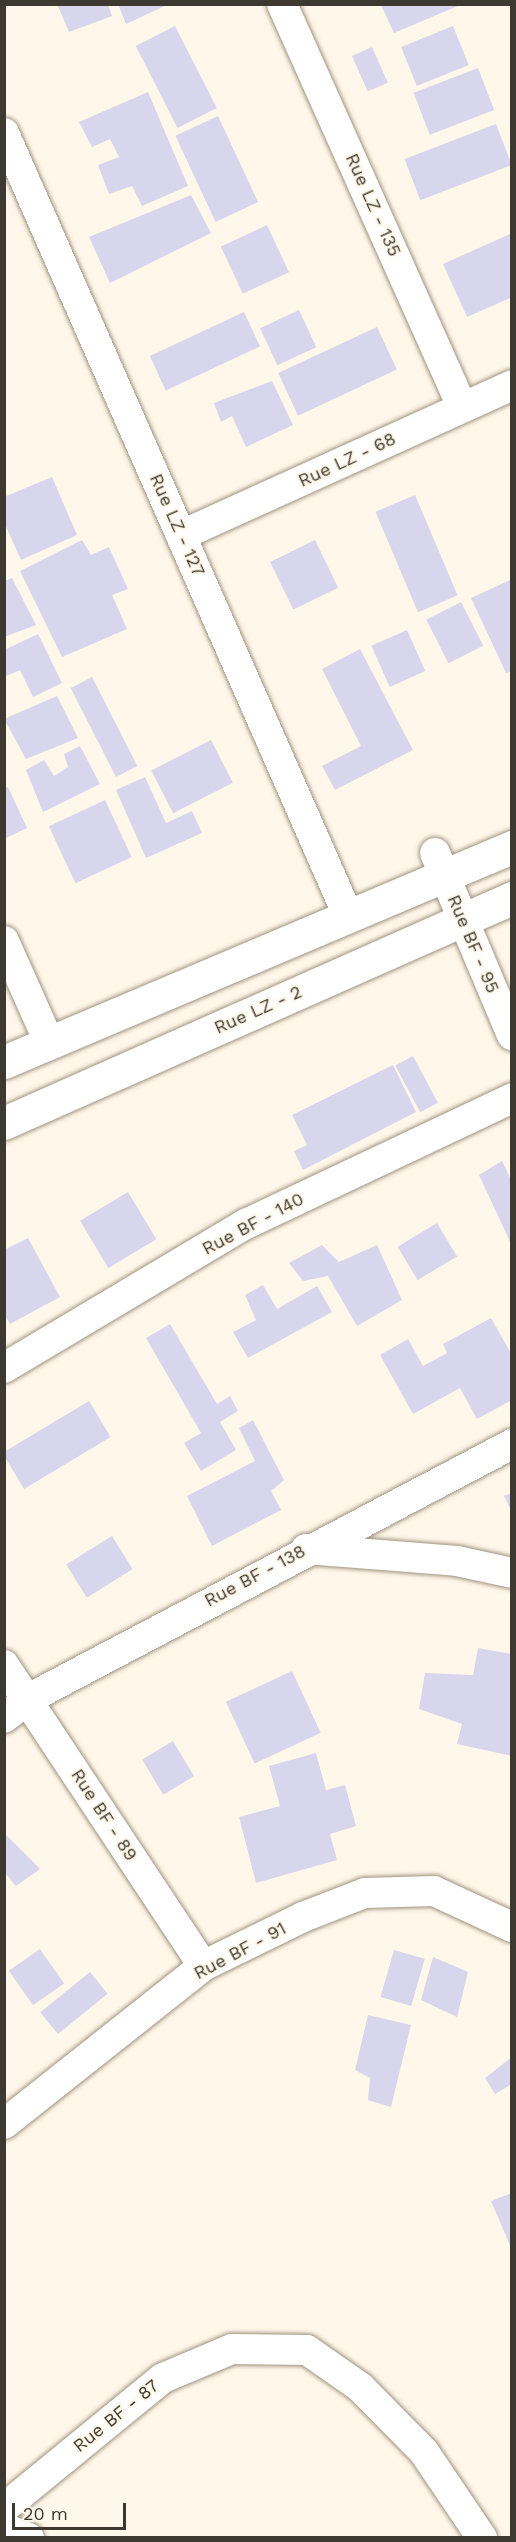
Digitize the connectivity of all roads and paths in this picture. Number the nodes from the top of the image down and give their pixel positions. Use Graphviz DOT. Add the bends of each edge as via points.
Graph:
graph roads {
  1 [pos="282,4"];
  2 [pos="4,133"];
  3 [pos="512,385"];
  4 [pos="462,407"];
  5 [pos="182,535"];
  6 [pos="512,847"];
  7 [pos="439,864"];
  8 [pos="512,898"];
  9 [pos="349,918"];
  10 [pos="461,921"];
  11 [pos="4,941"];
  12 [pos="512,1035"];
  13 [pos="49,1042"];
  14 [pos="4,1062"];
  15 [pos="512,1098"];
  16 [pos="4,1123"];
  17 [pos="4,1368"];
  18 [pos="512,1444"];
  19 [pos="306,1549"];
  20 [pos="512,1573"];
  21 [pos="4,1665"];
  22 [pos="28,1699"];
  23 [pos="4,1718"];
  24 [pos="512,1928"];
  25 [pos="203,1966"];
  26 [pos="4,2124"];
  27 [pos="4,2508"];
  28 [pos="4,2528"];
  29 [pos="29,2538"];
  30 [pos="482,2538"];
  1 -- 4 [label="street, Rue LZ - 135"];
  2 -- 5 [label="street, Rue LZ - 127"];
  3 -- 4 [label="street, Rue LZ - 68"];
  4 -- 5 [label="street, Rue LZ - 68"];
  5 -- 9 [label="street, Rue LZ - 127"];
  6 -- 7 [label="main road"];
  7 -- 9 [label="main road"];
  7 -- 10 [label="street, Rue BF - 95"];
  8 -- 10 [label="main road, Rue LZ - 2"];
  9 -- 13 [label="main road"];
  10 -- 12 [label="street, Rue BF - 95"];
  10 -- 16 [label="main road, Rue LZ - 2"];
  11 -- 13 [label="street"];
  13 -- 14 [label="main road"];
  15 -- 17 [label="street, Rue BF - 140" via="246,1224"];
  18 -- 19 [label="street, Rue BF - 138"];
  19 -- 20 [label="street" via="456,1561"];
  19 -- 22 [label="street, Rue BF - 138"];
  21 -- 22 [label="street, Rue BF - 89"];
  22 -- 23 [label="street, Rue BF - 138"];
  22 -- 25 [label="street, Rue BF - 89"];
  24 -- 25 [label="street, Rue BF - 91" via="434,1891 365,1893"];
  25 -- 26 [label="street, Rue BF - 91"];
  27 -- 30 [label="street, Rue BF - 87" via="162,2378 232,2349 307,2350 360,2386 424,2452"];
  28 -- 29 [label="street"];
}
